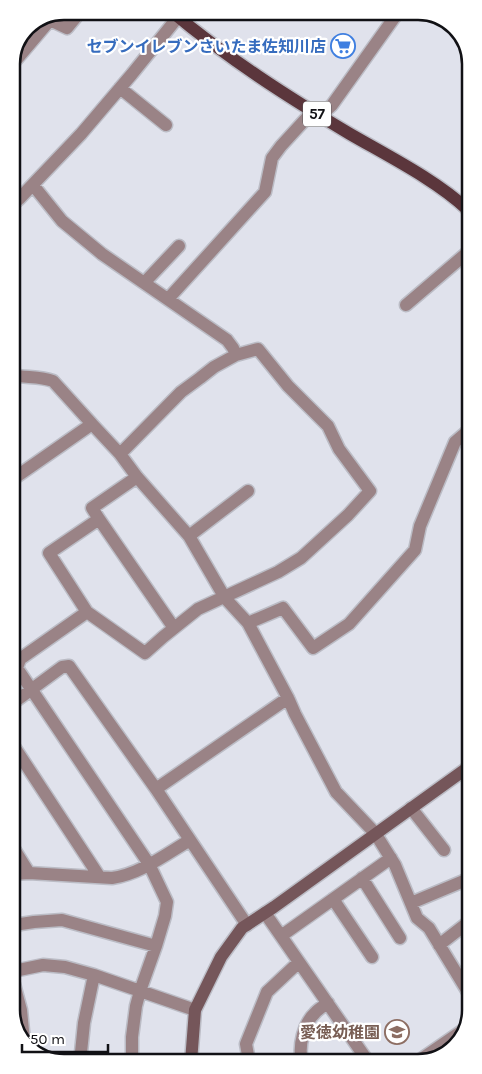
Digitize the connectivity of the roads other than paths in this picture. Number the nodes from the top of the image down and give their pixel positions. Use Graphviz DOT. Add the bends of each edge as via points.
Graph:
graph roads {
  1 [pos="74,20"];
  2 [pos="171,20"];
  3 [pos="183,20"];
  4 [pos="393,20"];
  5 [pos="53,22"];
  6 [pos="48,23"];
  7 [pos="22,54"];
  8 [pos="120,88"];
  9 [pos="317,114"];
  10 [pos="166,125"];
  11 [pos="33,185"];
  12 [pos="20,197"];
  13 [pos="462,205"];
  14 [pos="179,246"];
  15 [pos="462,257"];
  16 [pos="144,283"];
  17 [pos="168,299"];
  18 [pos="406,305"];
  19 [pos="236,356"];
  20 [pos="20,376"];
  21 [pos="92,424"];
  22 [pos="462,437"];
  23 [pos="120,454"];
  24 [pos="20,474"];
  25 [pos="137,477"];
  26 [pos="248,491"];
  27 [pos="99,518"];
  28 [pos="189,536"];
  29 [pos="225,598"];
  30 [pos="87,612"];
  31 [pos="248,623"];
  32 [pos="174,628"];
  33 [pos="20,659"];
  34 [pos="20,673"];
  35 [pos="31,690"];
  36 [pos="20,698"];
  37 [pos="288,698"];
  38 [pos="20,756"];
  39 [pos="462,772"];
  40 [pos="156,789"];
  41 [pos="411,808"];
  42 [pos="375,834"];
  43 [pos="190,840"];
  44 [pos="444,850"];
  45 [pos="391,858"];
  46 [pos="20,859"];
  47 [pos="149,864"];
  48 [pos="29,873"];
  49 [pos="20,874"];
  50 [pos="99,876"];
  51 [pos="362,878"];
  52 [pos="462,882"];
  53 [pos="333,899"];
  54 [pos="411,903"];
  55 [pos="265,913"];
  56 [pos="20,924"];
  57 [pos="247,925"];
  58 [pos="462,927"];
  59 [pos="281,936"];
  60 [pos="400,938"];
  61 [pos="439,945"];
  62 [pos="156,946"];
  63 [pos="372,957"];
  64 [pos="299,962"];
  65 [pos="20,969"];
  66 [pos="94,975"];
  67 [pos="462,982"];
  68 [pos="140,992"];
  69 [pos="328,1004"];
  70 [pos="20,1006"];
  71 [pos="195,1010"];
  72 [pos="22,1025"];
  73 [pos="451,1039"];
  74 [pos="431,1052"];
  75 [pos="81,1054"];
  76 [pos="132,1054"];
  77 [pos="192,1054"];
  78 [pos="248,1054"];
  79 [pos="300,1054"];
  80 [pos="363,1054"];
  1 -- 5 [label="street" via="67,28"];
  2 -- 8 [label="street"];
  3 -- 9 [label="main road, 57" via="232,59"];
  4 -- 9 [label="street" via="332,105"];
  6 -- 7 [label="street"];
  8 -- 10 [label="street"];
  8 -- 11 [label="street"];
  9 -- 13 [label="main road, 57" via="426,178"];
  9 -- 17 [label="street" via="272,158 265,192"];
  11 -- 12 [label="street"];
  11 -- 16 [label="street" via="62,221"];
  14 -- 16 [label="street"];
  15 -- 18 [label="street"];
  16 -- 17 [label="street"];
  17 -- 19 [label="street" via="226,340"];
  19 -- 23 [label="street" via="214,367 181,392"];
  19 -- 29 [label="street" via="258,348 288,386 328,426 339,449 370,491 301,558"];
  20 -- 21 [label="street" via="53,381"];
  21 -- 23 [label="street"];
  21 -- 24 [label="street"];
  22 -- 31 [label="street" via="455,442 420,526 415,550 348,624 313,648 283,608"];
  23 -- 25 [label="street"];
  25 -- 27 [label="street" via="92,508"];
  25 -- 28 [label="street"];
  26 -- 28 [label="street"];
  27 -- 30 [label="street" via="49,553"];
  27 -- 32 [label="street"];
  28 -- 29 [label="street"];
  29 -- 31 [label="street"];
  29 -- 32 [label="street" via="198,609"];
  30 -- 32 [label="street" via="145,653"];
  30 -- 33 [label="street"];
  31 -- 37 [label="street"];
  34 -- 35 [label="street"];
  35 -- 36 [label="street"];
  35 -- 40 [label="street" via="62,667 69,666"];
  35 -- 47 [label="street"];
  37 -- 40 [label="street"];
  37 -- 42 [label="street" via="336,792"];
  38 -- 50 [label="street"];
  39 -- 41 [label="street"];
  40 -- 43 [label="street"];
  41 -- 42 [label="street"];
  41 -- 44 [label="street"];
  42 -- 45 [label="street"];
  42 -- 55 [label="street"];
  43 -- 47 [label="street"];
  43 -- 57 [label="street"];
  45 -- 51 [label="street"];
  45 -- 54 [label="street"];
  46 -- 48 [label="street"];
  47 -- 50 [label="street" via="125,876"];
  47 -- 62 [label="street" via="167,902"];
  48 -- 49 [label="street"];
  48 -- 50 [label="street"];
  51 -- 53 [label="street"];
  51 -- 60 [label="street"];
  52 -- 54 [label="street"];
  53 -- 59 [label="street"];
  53 -- 63 [label="street"];
  54 -- 61 [label="street" via="417,918 429,928"];
  55 -- 57 [label="street"];
  55 -- 59 [label="street"];
  56 -- 62 [label="street" via="62,920"];
  57 -- 71 [label="street" via="221,957"];
  58 -- 61 [label="street"];
  59 -- 64 [label="street"];
  61 -- 67 [label="street"];
  62 -- 68 [label="street"];
  64 -- 69 [label="street"];
  64 -- 78 [label="street" via="267,992 246,1044"];
  65 -- 66 [label="street" via="43,965"];
  66 -- 68 [label="street"];
  66 -- 75 [label="street"];
  68 -- 71 [label="street"];
  68 -- 76 [label="street"];
  69 -- 79 [label="street" via="314,1013 304,1031"];
  69 -- 80 [label="street"];
  70 -- 72 [label="street"];
  71 -- 77 [label="street"];
  73 -- 74 [label="street"];
}
